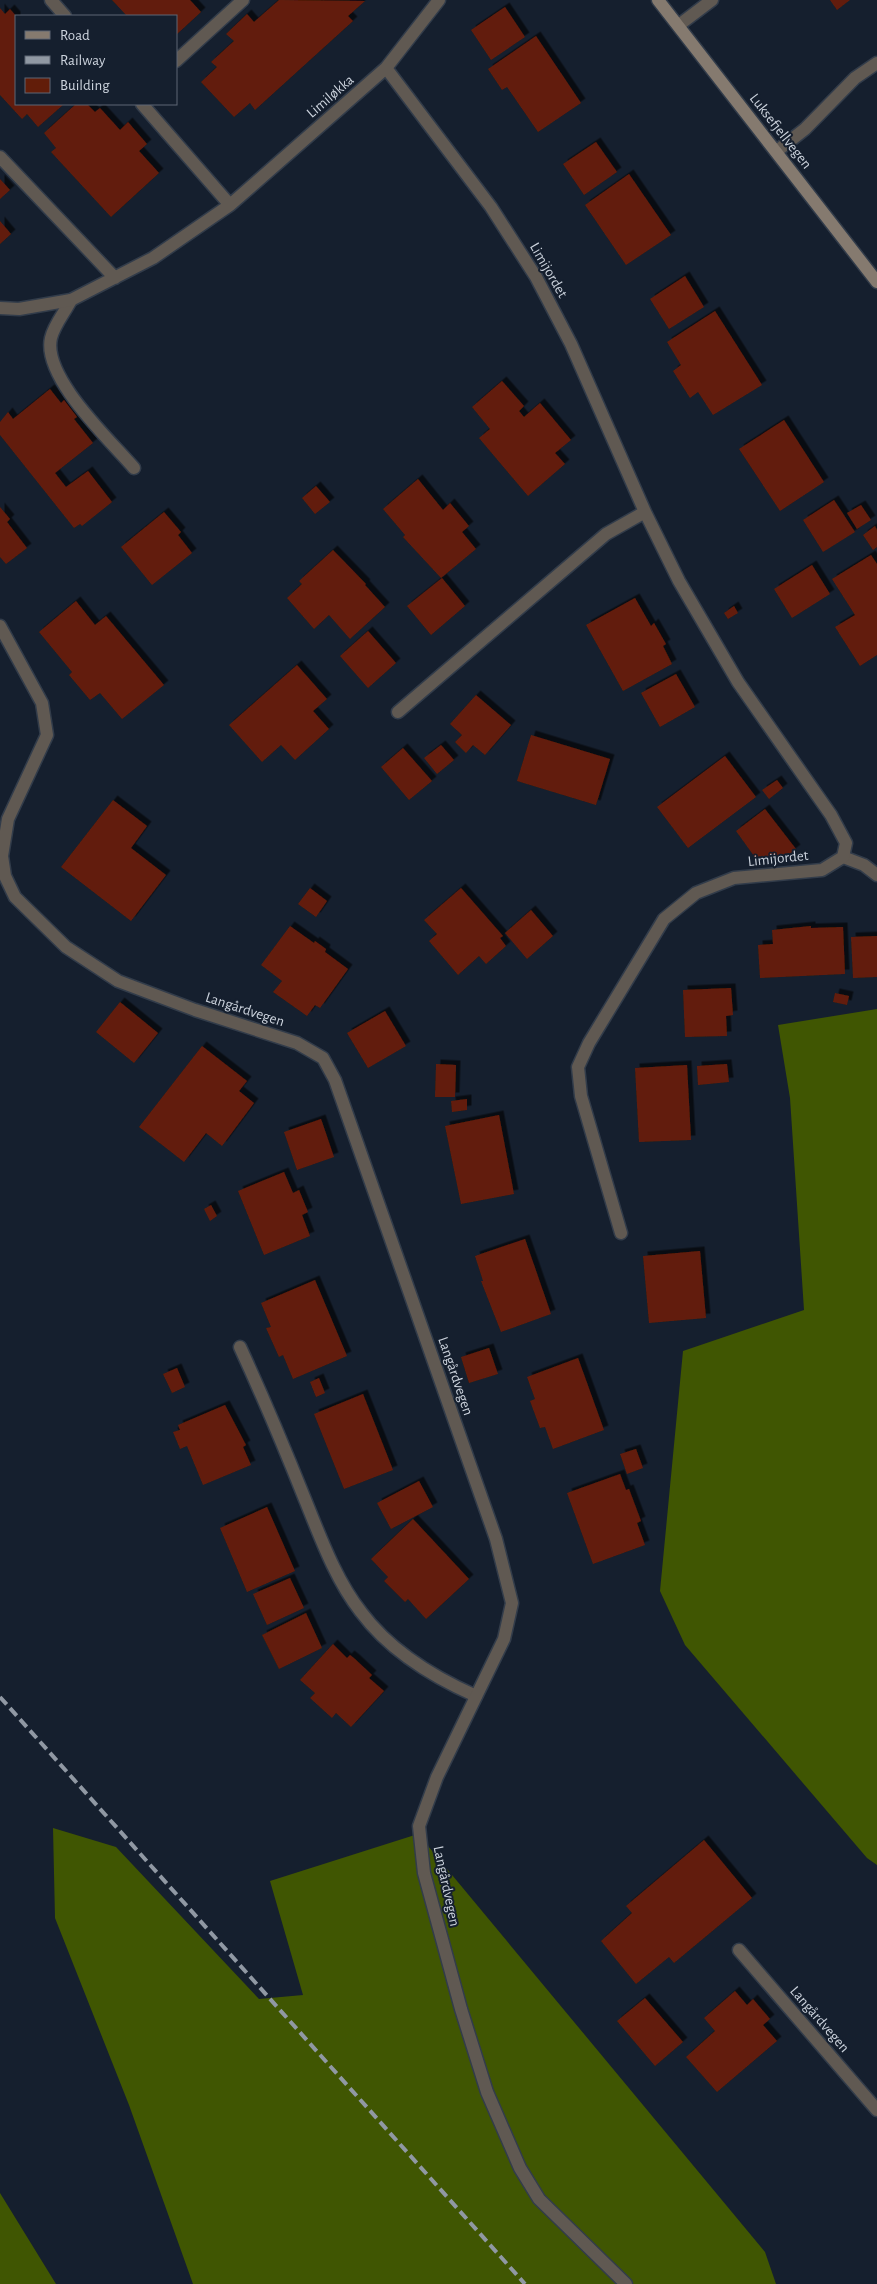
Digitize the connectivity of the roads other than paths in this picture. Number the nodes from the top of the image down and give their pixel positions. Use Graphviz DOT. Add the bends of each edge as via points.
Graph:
graph roads {
  1 [pos="51,0"];
  2 [pos="243,0"];
  3 [pos="438,0"];
  4 [pos="658,0"];
  5 [pos="712,0"];
  6 [pos="64,15"];
  7 [pos="679,25"];
  8 [pos="178,59"];
  9 [pos="877,63"];
  10 [pos="386,68"];
  11 [pos="143,105"];
  12 [pos="777,151"];
  13 [pos="0,157"];
  14 [pos="230,205"];
  15 [pos="115,278"];
  16 [pos="877,282"];
  17 [pos="71,300"];
  18 [pos="0,308"];
  19 [pos="134,468"];
  20 [pos="645,512"];
  21 [pos="0,626"];
  22 [pos="398,712"];
  23 [pos="843,857"];
  24 [pos="877,875"];
  25 [pos="621,1233"];
  26 [pos="240,1347"];
  27 [pos="476,1696"];
  28 [pos="739,1950"];
  29 [pos="877,2110"];
  30 [pos="626,2284"];
  1 -- 6 [label="street"];
  2 -- 8 [label="street"];
  3 -- 10 [label="street, Limiløkka"];
  4 -- 7 [label="main road, Luksefjellvegen"];
  5 -- 7 [label="street"];
  7 -- 12 [label="main road, Luksefjellvegen"];
  9 -- 12 [label="street" via="855,78 805,130"];
  10 -- 14 [label="street, Limiløkka"];
  10 -- 20 [label="street, Limijordet" via="491,207 536,277 571,344"];
  11 -- 14 [label="street"];
  12 -- 16 [label="main road, Luksefjellvegen"];
  13 -- 15 [label="street"];
  14 -- 15 [label="street, Limiløkka" via="152,258"];
  15 -- 17 [label="street, Limiløkka"];
  17 -- 18 [label="street, Limiløkka" via="19,309"];
  17 -- 19 [label="street" via="51,337 56,374"];
  20 -- 22 [label="street" via="606,534"];
  20 -- 23 [label="street, Limijordet" via="679,581 738,682 830,815 846,844"];
  21 -- 27 [label="street, Langårdvegen" via="42,703 47,734 8,818 2,856 5,876 15,897 66,947 118,981 297,1044 323,1058 335,1080 496,1539 512,1603 504,1640"];
  23 -- 24 [label="street" via="864,865"];
  23 -- 25 [label="street, Limijordet" via="822,870 734,878 696,893 664,919 589,1043 578,1066 581,1096"];
  26 -- 27 [label="street" via="325,1546 360,1612 398,1650 440,1680"];
  27 -- 30 [label="street, Langårdvegen" via="419,1826 424,1873 487,2092 520,2168 539,2199"];
  28 -- 29 [label="street, Langårdvegen"];
}
